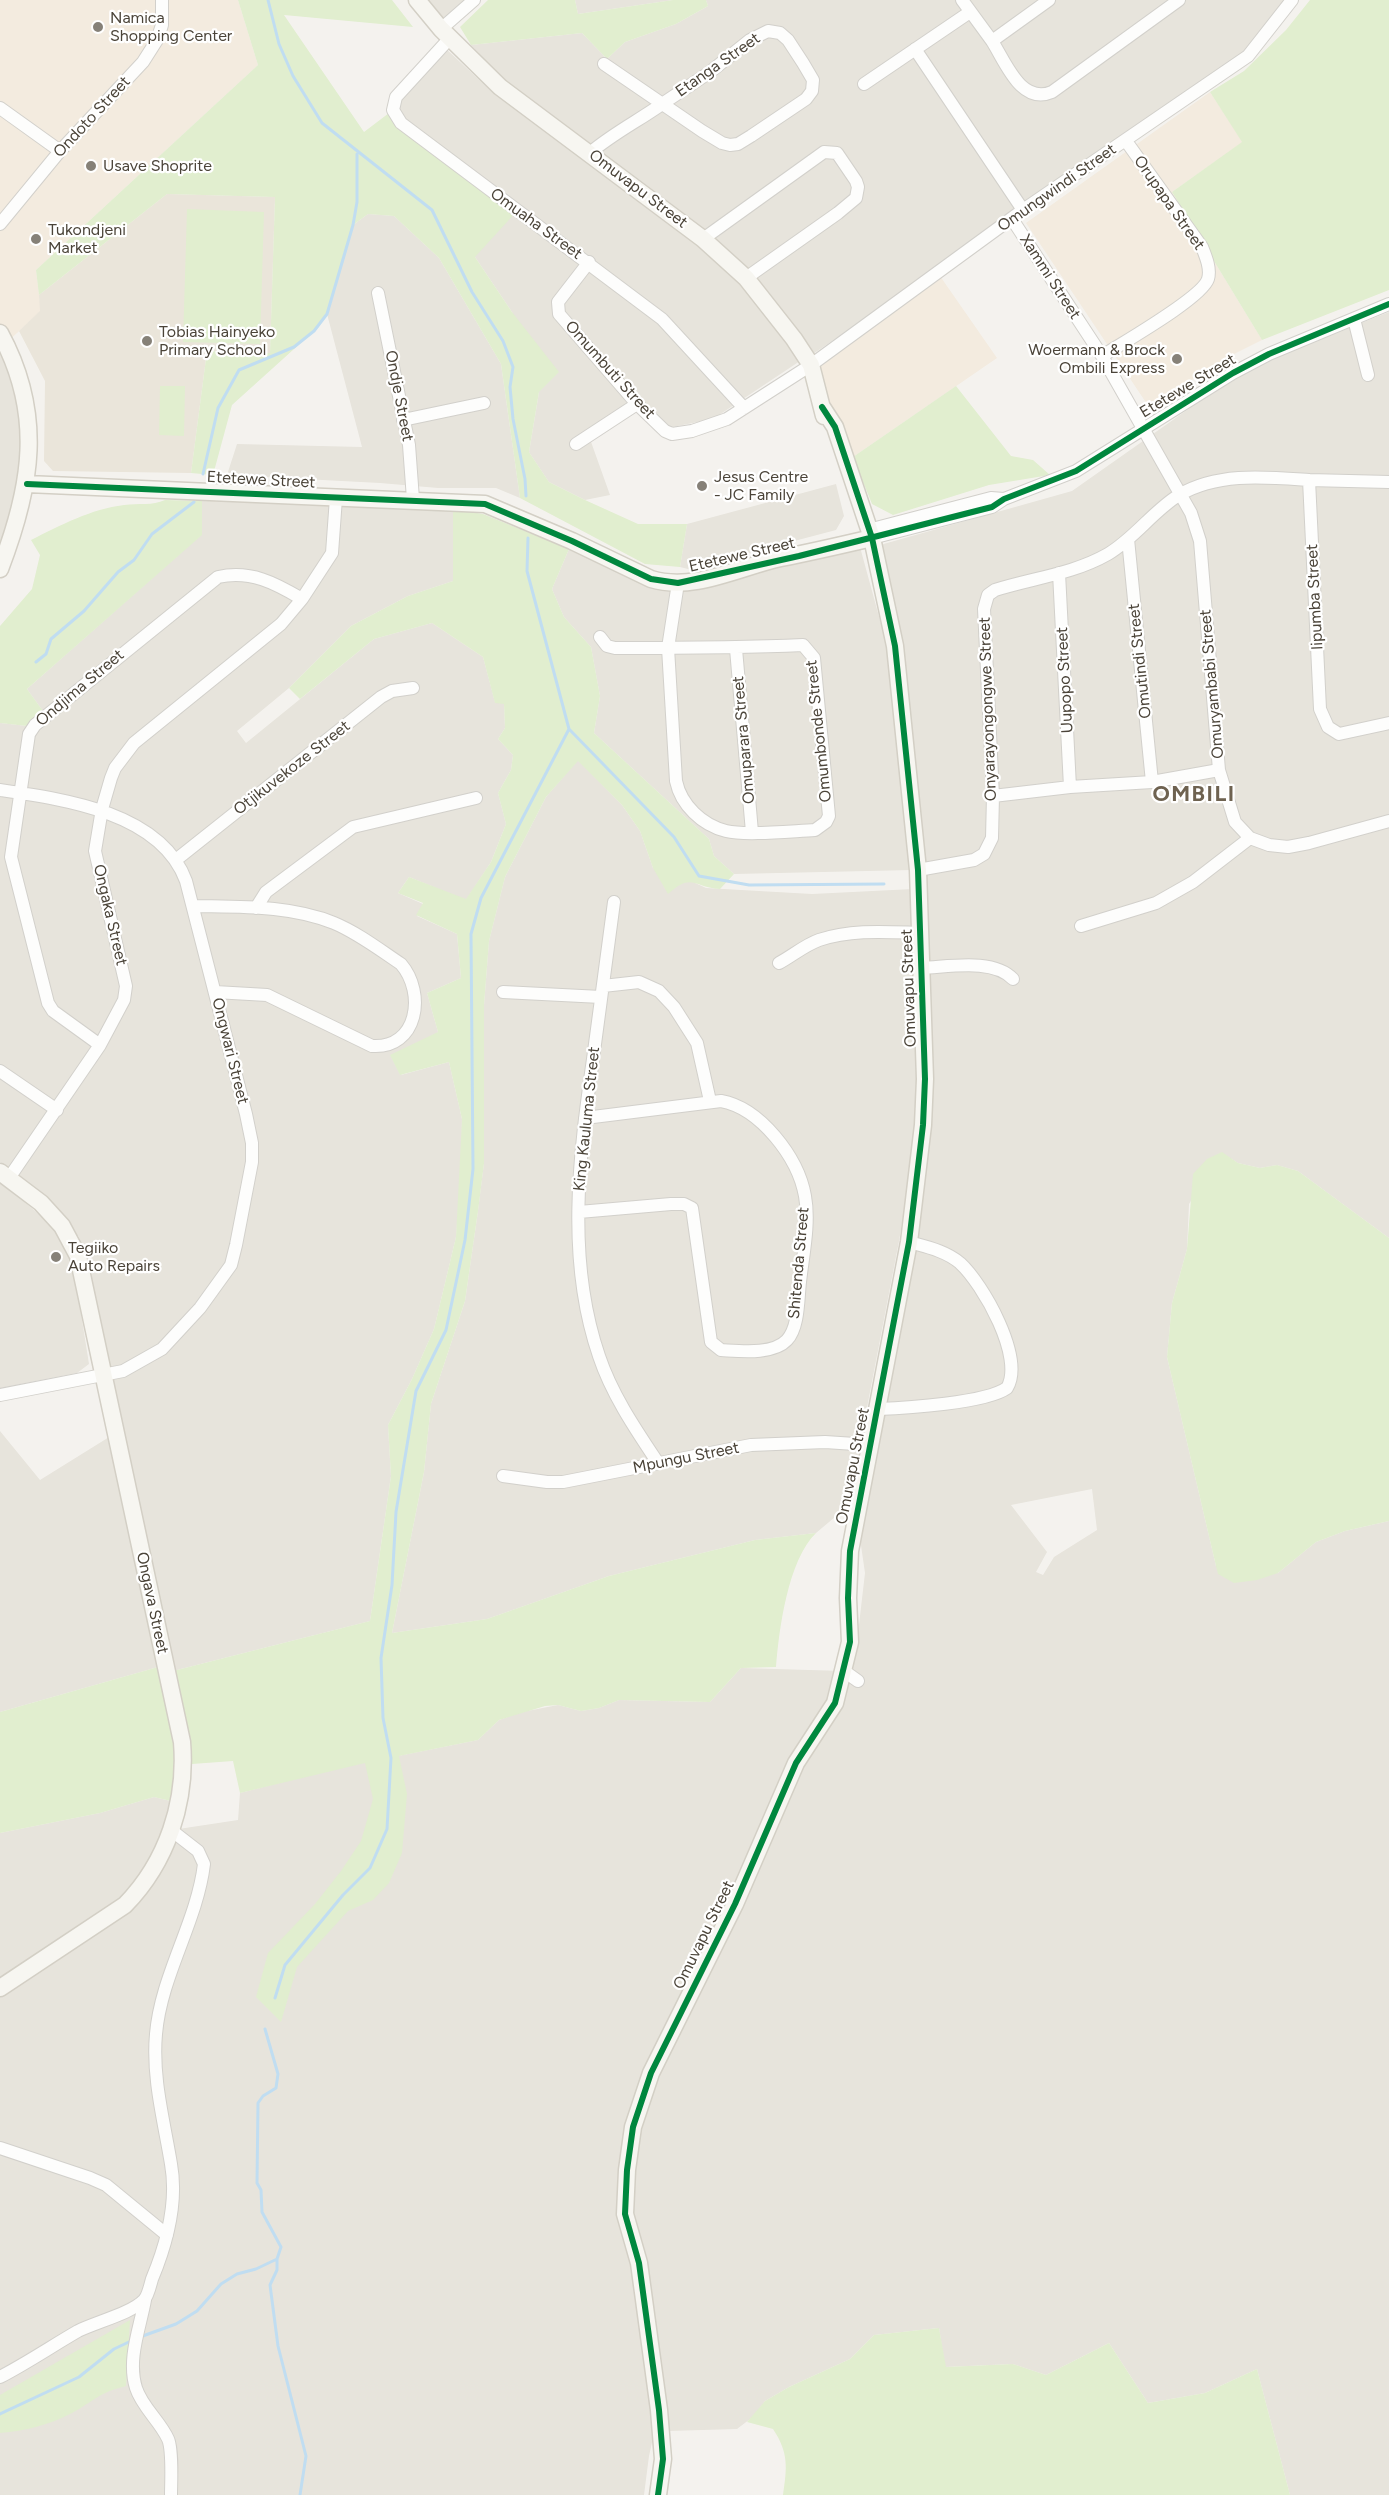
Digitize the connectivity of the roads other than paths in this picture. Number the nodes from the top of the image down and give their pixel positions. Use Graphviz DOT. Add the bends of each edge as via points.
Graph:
graph roads {
  1 [pos="162,0"];
  2 [pos="417,0"];
  3 [pos="474,0"];
  4 [pos="962,0"];
  5 [pos="1049,0"];
  6 [pos="1179,0"];
  7 [pos="1292,0"];
  8 [pos="970,12"];
  9 [pos="446,34"];
  10 [pos="992,41"];
  11 [pos="915,49"];
  12 [pos="604,64"];
  13 [pos="864,84"];
  14 [pos="662,104"];
  15 [pos="0,108"];
  16 [pos="1126,141"];
  17 [pos="60,151"];
  18 [pos="590,153"];
  19 [pos="1023,210"];
  20 [pos="1012,219"];
  21 [pos="0,224"];
  22 [pos="703,239"];
  23 [pos="589,262"];
  24 [pos="746,278"];
  25 [pos="378,293"];
  26 [pos="1389,304"];
  27 [pos="1354,319"];
  28 [pos="2,341"];
  29 [pos="1102,356"];
  30 [pos="811,365"];
  31 [pos="1368,375"];
  32 [pos="484,403"];
  33 [pos="637,404"];
  34 [pos="744,408"];
  35 [pos="403,420"];
  36 [pos="1142,429"];
  37 [pos="576,444"];
  38 [pos="1309,480"];
  39 [pos="1389,482"];
  40 [pos="27,484"];
  41 [pos="1180,495"];
  42 [pos="336,498"];
  43 [pos="413,499"];
  44 [pos="866,535"];
  45 [pos="1128,540"];
  46 [pos="2,558"];
  47 [pos="1059,573"];
  48 [pos="678,583"];
  49 [pos="303,598"];
  50 [pos="600,637"];
  51 [pos="668,648"];
  52 [pos="736,649"];
  53 [pos="413,688"];
  54 [pos="1389,723"];
  55 [pos="1219,770"];
  56 [pos="1152,782"];
  57 [pos="1070,787"];
  58 [pos="0,790"];
  59 [pos="21,793"];
  60 [pos="993,796"];
  61 [pos="476,798"];
  62 [pos="102,810"];
  63 [pos="1389,821"];
  64 [pos="752,832"];
  65 [pos="1250,838"];
  66 [pos="177,860"];
  67 [pos="918,870"];
  68 [pos="614,902"];
  69 [pos="193,906"];
  70 [pos="256,908"];
  71 [pos="1081,926"];
  72 [pos="921,933"];
  73 [pos="779,963"];
  74 [pos="922,968"];
  75 [pos="1013,979"];
  76 [pos="602,991"];
  77 [pos="215,992"];
  78 [pos="503,992"];
  79 [pos="100,1045"];
  80 [pos="0,1071"];
  81 [pos="710,1101"];
  82 [pos="57,1110"];
  83 [pos="585,1118"];
  84 [pos="4,1175"];
  85 [pos="579,1212"];
  86 [pos="909,1242"];
  87 [pos="103,1376"];
  88 [pos="0,1395"];
  89 [pos="878,1409"];
  90 [pos="870,1445"];
  91 [pos="658,1463"];
  92 [pos="503,1476"];
  93 [pos="844,1671"];
  94 [pos="858,1681"];
  95 [pos="171,1830"];
  96 [pos="0,1988"];
  97 [pos="0,2148"];
  98 [pos="166,2235"];
  99 [pos="145,2300"];
  100 [pos="0,2377"];
  101 [pos="171,2495"];
  102 [pos="658,2495"];
  1 -- 17 [label="street, Ondoto Street" via="162,25 143,62"];
  2 -- 9 [label="street, Omuvapu Street"];
  3 -- 9 [label="street"];
  4 -- 8 [label="street"];
  5 -- 10 [label="street"];
  6 -- 10 [label="street" via="1045,95 1026,92"];
  7 -- 16 [label="street, Omungwindi Street" via="1248,56"];
  8 -- 10 [label="street"];
  8 -- 11 [label="street"];
  9 -- 18 [label="street, Omuvapu Street" via="500,87"];
  9 -- 23 [label="street, Omuaha Street" via="396,97 395,117"];
  11 -- 13 [label="street"];
  11 -- 19 [label="street"];
  12 -- 14 [label="street"];
  14 -- 14 [label="street, Etanga Street" via="768,31 780,33 788,40 813,80 806,99 738,144 722,143"];
  14 -- 18 [label="street, Etanga Street"];
  15 -- 17 [label="street"];
  16 -- 19 [label="street, Omungwindi Street"];
  16 -- 29 [label="street, Orupapa Street" via="1202,248 1208,279 1202,290 1185,303"];
  17 -- 21 [label="street, Ondoto Street"];
  18 -- 22 [label="street, Omuvapu Street"];
  19 -- 20 [label="street, Omungwindi Street"];
  20 -- 29 [label="street, Xammi Street"];
  20 -- 30 [label="street, Omungwindi Street"];
  22 -- 24 [label="street, Omuvapu Street"];
  22 -- 24 [label="street" via="824,152 837,153 856,181 856,198"];
  23 -- 33 [label="street, Omumbuti Street" via="558,302 559,314"];
  23 -- 34 [label="street, Omuaha Street" via="663,319"];
  24 -- 30 [label="street, Omuvapu Street"];
  25 -- 35 [label="street, Ondje Street"];
  26 -- 27 [label="street, Etetewe Street"];
  27 -- 31 [label="street"];
  27 -- 36 [label="street, Etetewe Street" via="1269,354"];
  28 -- 40 [label="street" via="21,386 28,415"];
  29 -- 36 [label="street, Xammi Street"];
  30 -- 34 [label="street, Omumbuti Street"];
  30 -- 44 [label="street, Omuvapu Street" via="826,431"];
  32 -- 35 [label="street"];
  33 -- 34 [label="street, Omumbuti Street" via="672,434 711,425"];
  33 -- 37 [label="street"];
  35 -- 43 [label="street, Ondje Street"];
  36 -- 41 [label="street, Omuryambabi Street"];
  36 -- 44 [label="street, Etetewe Street" via="1076,471 1005,499 991,498"];
  38 -- 39 [label="street"];
  38 -- 41 [label="street, Onyarayongongwe Street" via="1236,478"];
  38 -- 54 [label="street, Iipumba Street" via="1320,709 1328,727 1339,734"];
  40 -- 42 [label="street, Etetewe Street"];
  40 -- 46 [label="street"];
  41 -- 45 [label="street, Onyarayongongwe Street"];
  41 -- 55 [label="street, Omuryambabi Street" via="1200,541"];
  42 -- 43 [label="street, Etetewe Street"];
  42 -- 49 [label="street, Ongaka Street" via="332,553"];
  43 -- 48 [label="street, Etetewe Street" via="485,504 651,579"];
  44 -- 48 [label="street, Etetewe Street" via="797,550 782,558 710,578"];
  44 -- 67 [label="street, Omuvapu Street" via="895,646"];
  45 -- 47 [label="street, Onyarayongongwe Street" via="1110,553"];
  45 -- 56 [label="street, Omutindi Street"];
  47 -- 57 [label="street, Uupopo Street"];
  47 -- 60 [label="street, Onyarayongongwe Street" via="988,595 984,609"];
  48 -- 51 [label="street, Omumbonde Street"];
  49 -- 59 [label="street, Ondjima Street" via="270,580 249,576 230,574 208,582 35,725 29,734"];
  49 -- 62 [label="street, Ongaka Street" via="282,624 134,743 115,768"];
  50 -- 51 [label="street" via="607,646 615,648"];
  51 -- 52 [label="street, Omumbonde Street"];
  51 -- 64 [label="street, Omumbonde Street" via="679,796 692,812 711,824 727,831"];
  52 -- 64 [label="street, Omuparara Street"];
  52 -- 64 [label="street, Omumbonde Street" via="803,645 814,658 829,816 815,830"];
  53 -- 66 [label="street, Otjikuvekoze Street" via="381,697"];
  55 -- 56 [label="street"];
  55 -- 65 [label="street, Omuryambabi Street" via="1235,822"];
  56 -- 57 [label="street"];
  57 -- 60 [label="street"];
  58 -- 59 [label="street, Ongwari Street"];
  59 -- 62 [label="street, Ongwari Street"];
  59 -- 79 [label="street, Ondjima Street" via="10,857 44,994 53,1011"];
  60 -- 67 [label="street, Onyarayongongwe Street" via="992,838 984,854 966,862"];
  61 -- 70 [label="street" via="353,827 267,892"];
  62 -- 66 [label="street, Ongwari Street" via="135,826"];
  62 -- 79 [label="street, Ongaka Street" via="95,851 126,986 124,1000"];
  63 -- 65 [label="street" via="1288,847"];
  65 -- 71 [label="street" via="1193,882 1156,903"];
  66 -- 69 [label="street, Ongwari Street"];
  67 -- 72 [label="street, Omuvapu Street"];
  68 -- 76 [label="street, King Kauluma Street"];
  69 -- 70 [label="street"];
  69 -- 77 [label="street, Ongwari Street"];
  70 -- 77 [label="street" via="299,913 333,923 401,964 408,973 416,1001 411,1022 392,1044 372,1046 267,995"];
  72 -- 73 [label="street" via="841,935 818,941"];
  72 -- 74 [label="street, Omuvapu Street"];
  74 -- 75 [label="street" via="996,969"];
  74 -- 86 [label="street, Omuvapu Street" via="923,1125"];
  76 -- 78 [label="street"];
  76 -- 81 [label="street" via="639,982 659,991 697,1043"];
  76 -- 83 [label="street, King Kauluma Street"];
  77 -- 87 [label="street, Ongwari Street" via="252,1143 252,1162 231,1265 200,1308 162,1349 123,1371"];
  79 -- 82 [label="street, Ongaka Street"];
  80 -- 82 [label="street"];
  81 -- 83 [label="street, Shitenda Street"];
  81 -- 85 [label="street, Shitenda Street" via="734,1104 764,1125 780,1143 800,1179 805,1196 806,1232 798,1306 787,1340 755,1351 721,1350 711,1342 692,1208 671,1204"];
  82 -- 84 [label="street, Ongaka Street"];
  83 -- 85 [label="street, King Kauluma Street"];
  84 -- 87 [label="street, Ongava Street" via="62,1226 78,1257"];
  85 -- 91 [label="street, King Kauluma Street" via="585,1300 599,1356"];
  86 -- 89 [label="street, Omuvapu Street"];
  86 -- 89 [label="street" via="938,1250 960,1263 985,1295 1000,1322 1011,1375 1007,1388 989,1396"];
  87 -- 88 [label="street, Ongwari Street"];
  87 -- 95 [label="street, Ongava Street" via="182,1742 181,1792"];
  89 -- 90 [label="street, Omuvapu Street"];
  90 -- 91 [label="street, Mpungu Street" via="769,1444"];
  90 -- 93 [label="street, Omuvapu Street" via="850,1551 850,1642"];
  91 -- 92 [label="street, Mpungu Street" via="563,1482"];
  93 -- 94 [label="street"];
  93 -- 102 [label="street, Omuvapu Street" via="835,1703 796,1763 735,1904 651,2073 633,2127 626,2214 639,2263 659,2410 663,2459"];
  95 -- 96 [label="street, Ongava Street" via="154,1869 125,1905"];
  95 -- 98 [label="street" via="198,1851 204,1864 156,2031 158,2098 174,2186"];
  97 -- 98 [label="street" via="106,2186"];
  98 -- 99 [label="street"];
  99 -- 100 [label="street" via="77,2332"];
  99 -- 101 [label="street" via="135,2342 134,2378 136,2390 169,2440"];
}
